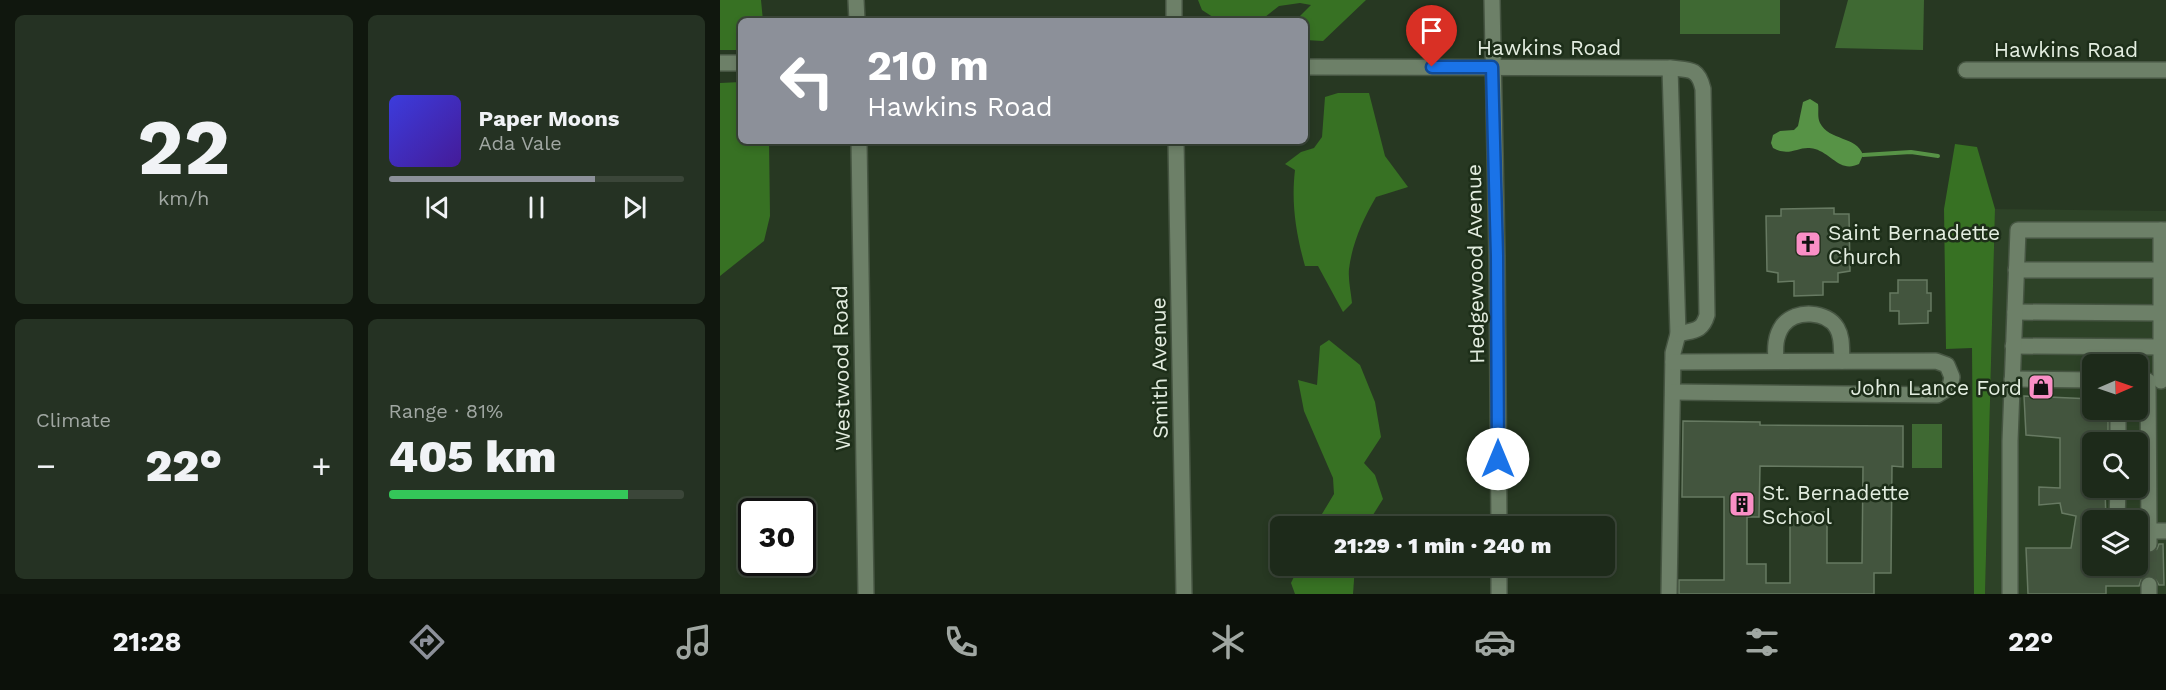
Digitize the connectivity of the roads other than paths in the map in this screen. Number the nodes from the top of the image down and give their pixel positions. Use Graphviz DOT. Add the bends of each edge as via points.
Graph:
graph roads {
  1 [pos="856,0"];
  2 [pos="1174,0"];
  3 [pos="1492,0"];
  4 [pos="857,18"];
  5 [pos="1174,18"];
  6 [pos="720,63"];
  7 [pos="738,63"];
  8 [pos="1308,67"];
  9 [pos="1492,67"];
  10 [pos="1670,68"];
  11 [pos="1966,70"];
  12 [pos="2166,70"];
  13 [pos="859,144"];
  14 [pos="1176,144"];
  15 [pos="2163,230"];
  16 [pos="2016,270"];
  17 [pos="2163,270"];
  18 [pos="2015,312"];
  19 [pos="2163,313"];
  20 [pos="1678,334"];
  21 [pos="2013,346"];
  22 [pos="2164,347"];
  23 [pos="1842,361"];
  24 [pos="1673,362"];
  25 [pos="1776,362"];
  26 [pos="2012,379"];
  27 [pos="2082,380"];
  28 [pos="2153,381"];
  29 [pos="1673,392"];
  30 [pos="2146,510"];
  31 [pos="1499,516"];
  32 [pos="2166,531"];
  33 [pos="2148,534"];
  34 [pos="1499,576"];
  35 [pos="866,594"];
  36 [pos="1184,594"];
  37 [pos="1499,594"];
  38 [pos="1669,594"];
  39 [pos="2010,594"];
  1 -- 4 [label="street"];
  2 -- 5 [label="street"];
  3 -- 9 [label="street, Hedgewood Avenue"];
  6 -- 7 [label="street"];
  8 -- 9 [label="street, Hawkins Road"];
  9 -- 10 [label="street, Hawkins Road"];
  9 -- 31 [label="street, Hedgewood Avenue"];
  10 -- 20 [label="street"];
  10 -- 20 [label="street, Hawkins Road" via="1695,72 1703,89 1707,315 1699,329"];
  11 -- 12 [label="street, Hawkins Road"];
  13 -- 35 [label="street, Westwood Road"];
  14 -- 36 [label="street, Smith Avenue"];
  15 -- 16 [label="street" via="2018,230"];
  15 -- 17 [label="street"];
  16 -- 17 [label="street"];
  16 -- 18 [label="street"];
  17 -- 19 [label="street"];
  18 -- 19 [label="street"];
  18 -- 21 [label="street"];
  19 -- 22 [label="street"];
  20 -- 24 [label="street"];
  21 -- 22 [label="street"];
  21 -- 26 [label="street"];
  22 -- 28 [label="street"];
  23 -- 25 [label="street"];
  23 -- 25 [label="street" via="1841,339 1832,321 1807,314 1794,316 1783,325 1775,341"];
  23 -- 29 [label="street" via="1936,360 1947,365 1952,377 1950,387 1937,394"];
  24 -- 25 [label="street"];
  24 -- 29 [label="street"];
  26 -- 27 [label="street"];
  26 -- 39 [label="street"];
  28 -- 30 [label="street"];
  29 -- 38 [label="street"];
  32 -- 33 [label="street"];
  34 -- 37 [label="street"];
}
